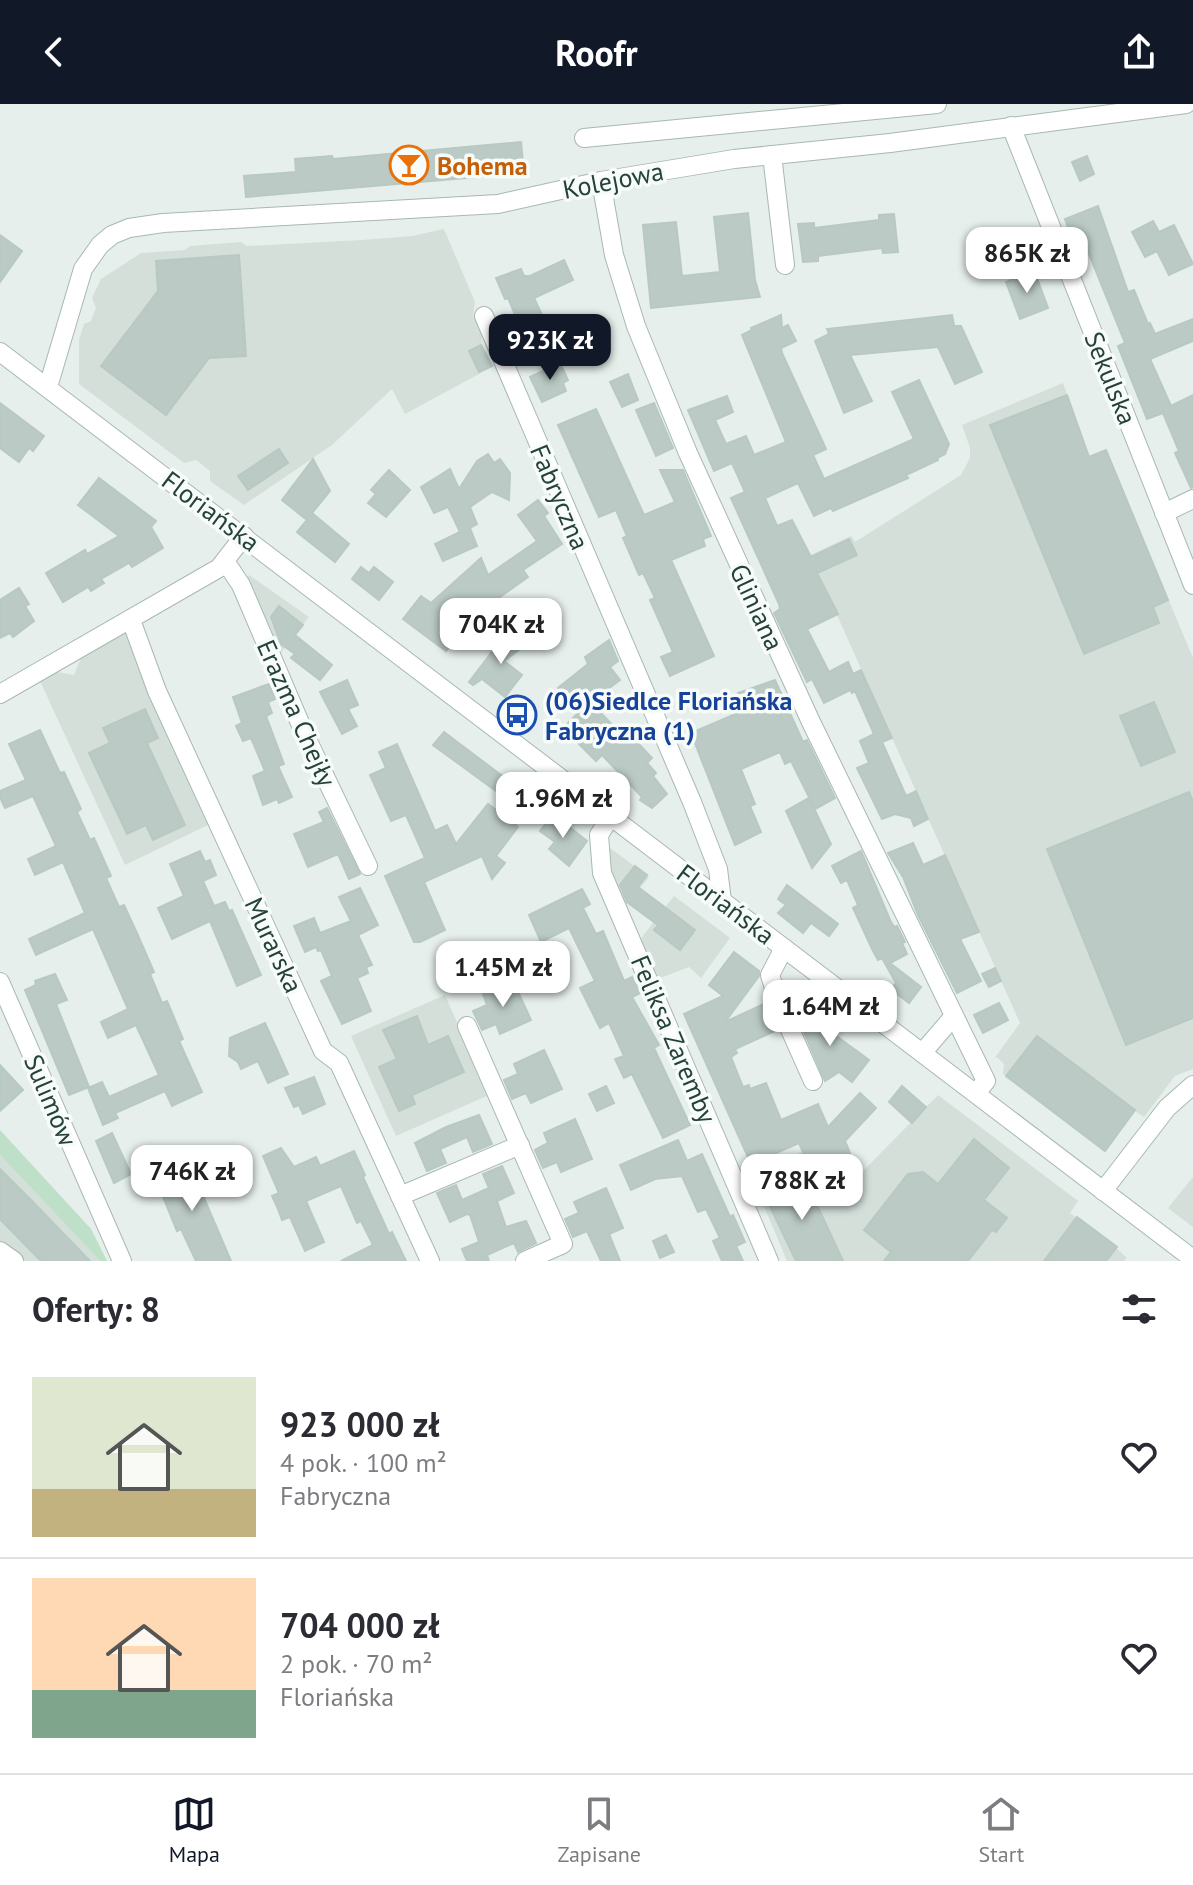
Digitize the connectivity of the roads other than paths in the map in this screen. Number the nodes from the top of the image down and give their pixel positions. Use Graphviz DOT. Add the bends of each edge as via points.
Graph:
graph roads {
  1 [pos="937,104"];
  2 [pos="1186,104"];
  3 [pos="1011,126"];
  4 [pos="584,138"];
  5 [pos="772,155"];
  6 [pos="601,181"];
  7 [pos="785,265"];
  8 [pos="484,316"];
  9 [pos="0,352"];
  10 [pos="48,387"];
  11 [pos="1193,499"];
  12 [pos="1164,513"];
  13 [pos="244,536"];
  14 [pos="225,561"];
  15 [pos="1193,585"];
  16 [pos="131,620"];
  17 [pos="0,694"];
  18 [pos="611,816"];
  19 [pos="368,866"];
  20 [pos="722,901"];
  21 [pos="784,948"];
  22 [pos="0,982"];
  23 [pos="953,1017"];
  24 [pos="467,1026"];
  25 [pos="923,1052"];
  26 [pos="813,1081"];
  27 [pos="1193,1085"];
  28 [pos="981,1087"];
  29 [pos="520,1145"];
  30 [pos="1103,1191"];
  31 [pos="400,1196"];
  32 [pos="0,1251"];
  33 [pos="1193,1259"];
  34 [pos="14,1261"];
  35 [pos="122,1261"];
  36 [pos="430,1261"];
  37 [pos="525,1261"];
  38 [pos="769,1261"];
  1 -- 4 [label="street, Kolejowa"];
  2 -- 3 [label="street, Kolejowa"];
  3 -- 5 [label="street, Kolejowa"];
  3 -- 12 [label="street, Sekulska"];
  5 -- 6 [label="street, Kolejowa"];
  5 -- 7 [label="street"];
  6 -- 10 [label="street, Kolejowa" via="498,204 129,228 100,245 83,269"];
  6 -- 23 [label="street, Gliniana" via="614,255 636,326 688,453"];
  8 -- 20 [label="street, Fabryczna" via="692,802 718,869"];
  9 -- 10 [label="street, Floriańska"];
  10 -- 13 [label="street, Floriańska"];
  11 -- 12 [label="street"];
  12 -- 15 [label="street, Sekulska"];
  13 -- 14 [label="street"];
  13 -- 18 [label="street, Floriańska"];
  14 -- 16 [label="street"];
  14 -- 19 [label="street, Erazma Chejły" via="241,585"];
  16 -- 17 [label="street"];
  16 -- 31 [label="street, Murarska" via="157,691 323,1051 339,1063"];
  18 -- 20 [label="street, Floriańska"];
  18 -- 38 [label="street, Feliksa Zaremby" via="599,835 602,873"];
  20 -- 21 [label="street, Floriańska"];
  21 -- 25 [label="street, Floriańska"];
  21 -- 26 [label="street" via="770,975"];
  22 -- 35 [label="street, Sulimów"];
  23 -- 25 [label="street"];
  23 -- 28 [label="street, Gliniana"];
  24 -- 29 [label="street"];
  25 -- 28 [label="street, Floriańska"];
  27 -- 30 [label="street" via="1167,1108"];
  28 -- 30 [label="street, Floriańska"];
  29 -- 31 [label="street"];
  29 -- 37 [label="street" via="563,1244"];
  30 -- 33 [label="street, Floriańska"];
  31 -- 36 [label="street, Murarska"];
  32 -- 34 [label="street"];
}
